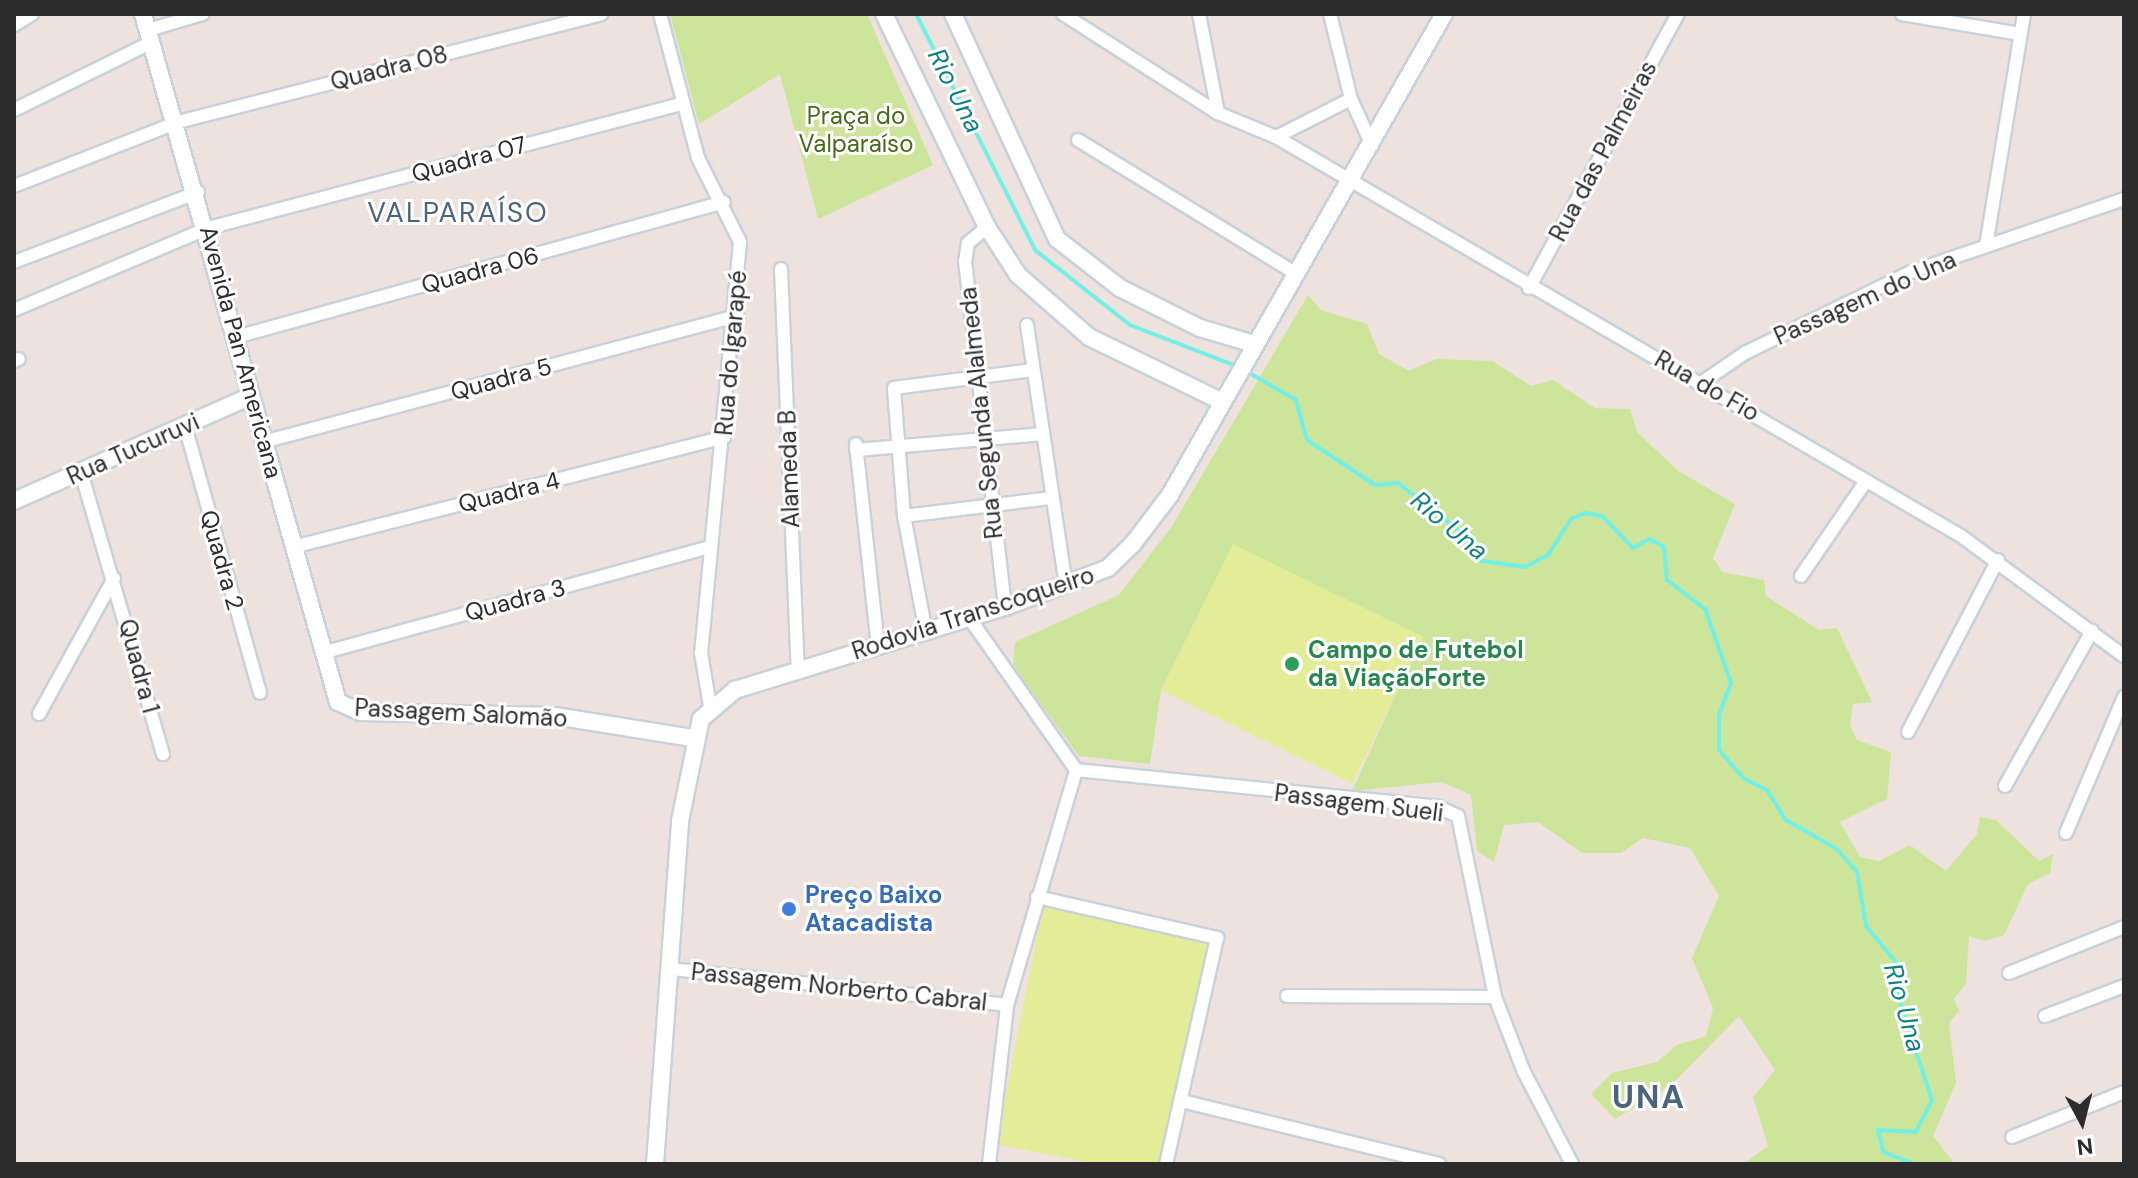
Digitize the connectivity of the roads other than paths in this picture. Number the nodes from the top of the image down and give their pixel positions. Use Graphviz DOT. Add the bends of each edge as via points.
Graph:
graph roads {
  1 [pos="32,14"];
  2 [pos="203,14"];
  3 [pos="601,14"];
  4 [pos="660,14"];
  5 [pos="884,14"];
  6 [pos="953,14"];
  7 [pos="1063,14"];
  8 [pos="1079,14"];
  9 [pos="1199,14"];
  10 [pos="1330,14"];
  11 [pos="1444,14"];
  12 [pos="1678,14"];
  13 [pos="1902,14"];
  14 [pos="2024,14"];
  15 [pos="14,25"];
  16 [pos="1082,28"];
  17 [pos="146,33"];
  18 [pos="2020,34"];
  19 [pos="1351,99"];
  20 [pos="683,103"];
  21 [pos="14,110"];
  22 [pos="1218,113"];
  23 [pos="170,125"];
  24 [pos="1276,137"];
  25 [pos="1078,140"];
  26 [pos="1372,145"];
  27 [pos="1349,181"];
  28 [pos="14,186"];
  29 [pos="198,192"];
  30 [pos="2124,199"];
  31 [pos="724,202"];
  32 [pos="987,227"];
  33 [pos="208,228"];
  34 [pos="1986,246"];
  35 [pos="17,262"];
  36 [pos="781,269"];
  37 [pos="1295,273"];
  38 [pos="1529,288"];
  39 [pos="14,310"];
  40 [pos="738,316"];
  41 [pos="1027,325"];
  42 [pos="236,337"];
  43 [pos="1252,349"];
  44 [pos="1033,370"];
  45 [pos="978,377"];
  46 [pos="1704,381"];
  47 [pos="251,396"];
  48 [pos="1225,397"];
  49 [pos="185,426"];
  50 [pos="1043,434"];
  51 [pos="724,437"];
  52 [pos="983,441"];
  53 [pos="263,442"];
  54 [pos="900,444"];
  55 [pos="81,472"];
  56 [pos="1866,481"];
  57 [pos="1050,498"];
  58 [pos="14,501"];
  59 [pos="989,507"];
  60 [pos="904,516"];
  61 [pos="293,547"];
  62 [pos="709,547"];
  63 [pos="1998,560"];
  64 [pos="1801,576"];
  65 [pos="114,578"];
  66 [pos="1066,585"];
  67 [pos="1005,607"];
  68 [pos="970,619"];
  69 [pos="2092,631"];
  70 [pos="926,633"];
  71 [pos="878,648"];
  72 [pos="322,653"];
  73 [pos="2124,656"];
  74 [pos="798,668"];
  75 [pos="333,692"];
  76 [pos="260,693"];
  77 [pos="2124,697"];
  78 [pos="710,706"];
  79 [pos="39,714"];
  80 [pos="1908,732"];
  81 [pos="692,738"];
  82 [pos="163,754"];
  83 [pos="1076,770"];
  84 [pos="2005,786"];
  85 [pos="2066,833"];
  86 [pos="1037,897"];
  87 [pos="2124,927"];
  88 [pos="671,969"];
  89 [pos="2009,973"];
  90 [pos="2124,986"];
  91 [pos="1287,996"];
  92 [pos="1495,997"];
  93 [pos="1007,1005"];
  94 [pos="2045,1016"];
  95 [pos="2124,1092"];
  96 [pos="1182,1101"];
  97 [pos="2012,1137"];
  98 [pos="655,1164"];
  99 [pos="989,1164"];
  100 [pos="1166,1164"];
  101 [pos="1439,1164"];
  102 [pos="1572,1164"];
  1 -- 15 [label="street"];
  2 -- 17 [label="street"];
  3 -- 23 [label="street, Quadra 08"];
  4 -- 20 [label="street, Rua do Igarapé"];
  5 -- 32 [label="street"];
  6 -- 43 [label="street" via="1057,239 1120,288"];
  7 -- 16 [label="street, Rua do Fio"];
  8 -- 16 [label="street"];
  9 -- 22 [label="street"];
  10 -- 19 [label="street"];
  11 -- 26 [label="street, Rodovia Transcoqueiro"];
  12 -- 38 [label="street, Rua das Palmeiras"];
  13 -- 18 [label="street"];
  14 -- 18 [label="street"];
  16 -- 22 [label="street, Rua do Fio"];
  17 -- 21 [label="street"];
  17 -- 23 [label="street, Avenida Pan Americana"];
  18 -- 34 [label="street"];
  19 -- 24 [label="street"];
  19 -- 26 [label="street"];
  20 -- 31 [label="street, Rua do Igarapé" via="704,174"];
  20 -- 33 [label="street, Quadra 07"];
  22 -- 24 [label="street, Rua do Fio"];
  23 -- 28 [label="street, Quadra 08"];
  23 -- 29 [label="street, Avenida Pan Americana"];
  24 -- 27 [label="street, Rua do Fio"];
  25 -- 37 [label="street"];
  26 -- 27 [label="street, Rodovia Transcoqueiro"];
  27 -- 37 [label="street, Rodovia Transcoqueiro"];
  27 -- 38 [label="street, Rua do Fio"];
  29 -- 33 [label="street, Avenida Pan Americana"];
  29 -- 35 [label="street"];
  30 -- 34 [label="street, Passagem do Una"];
  31 -- 40 [label="street, Rua do Igarapé" via="740,242"];
  31 -- 42 [label="street, Quadra 06"];
  32 -- 45 [label="street, Rua Segunda Alalmeda" via="968,243 965,261"];
  32 -- 48 [label="street" via="1018,275 1089,337"];
  33 -- 39 [label="street, Quadra 07"];
  33 -- 42 [label="street, Avenida Pan Americana"];
  34 -- 46 [label="street, Passagem do Una" via="1861,294"];
  36 -- 74 [label="street, Alameda B"];
  37 -- 43 [label="street, Rodovia Transcoqueiro"];
  38 -- 46 [label="street, Rua do Fio"];
  40 -- 51 [label="street, Rua do Igarapé"];
  40 -- 53 [label="street, Quadra 5"];
  41 -- 44 [label="street"];
  42 -- 47 [label="street, Avenida Pan Americana"];
  43 -- 48 [label="street, Rodovia Transcoqueiro"];
  44 -- 45 [label="street"];
  44 -- 50 [label="street"];
  45 -- 52 [label="street, Rua Segunda Alalmeda"];
  45 -- 54 [label="street" via="894,388"];
  46 -- 56 [label="street, Rua do Fio"];
  47 -- 49 [label="street, Rua Tucuruvi"];
  47 -- 53 [label="street, Avenida Pan Americana"];
  48 -- 66 [label="street, Rodovia Transcoqueiro" via="1132,545 1108,568"];
  49 -- 55 [label="street, Rua Tucuruvi"];
  49 -- 76 [label="street, Quadra 2"];
  50 -- 52 [label="street"];
  50 -- 57 [label="street"];
  51 -- 61 [label="street, Quadra 4"];
  51 -- 62 [label="street, Rua do Igarapé"];
  52 -- 54 [label="street"];
  52 -- 59 [label="street, Rua Segunda Alalmeda"];
  53 -- 61 [label="street, Avenida Pan Americana"];
  54 -- 60 [label="street"];
  54 -- 71 [label="street" via="856,447"];
  55 -- 58 [label="street, Rua Tucuruvi"];
  55 -- 65 [label="street, Quadra 1"];
  56 -- 63 [label="street, Rua do Fio"];
  56 -- 64 [label="street"];
  57 -- 59 [label="street"];
  57 -- 66 [label="street"];
  59 -- 60 [label="street"];
  59 -- 67 [label="street, Rua Segunda Alalmeda"];
  60 -- 70 [label="street"];
  61 -- 72 [label="street, Avenida Pan Americana"];
  62 -- 72 [label="street, Quadra 3"];
  62 -- 78 [label="street, Rua do Igarapé" via="701,653"];
  63 -- 69 [label="street, Rua do Fio"];
  63 -- 80 [label="street"];
  65 -- 79 [label="street, Quadra 1"];
  65 -- 82 [label="street, Quadra 1"];
  66 -- 67 [label="street, Rodovia Transcoqueiro"];
  67 -- 68 [label="street, Rodovia Transcoqueiro"];
  68 -- 70 [label="street, Rodovia Transcoqueiro"];
  68 -- 83 [label="street"];
  69 -- 73 [label="street, Rua do Fio"];
  69 -- 84 [label="street"];
  70 -- 71 [label="street, Rodovia Transcoqueiro"];
  71 -- 74 [label="street, Rodovia Transcoqueiro"];
  72 -- 75 [label="street, Avenida Pan Americana"];
  74 -- 78 [label="street, Rodovia Transcoqueiro"];
  75 -- 81 [label="street, Passagem Salomão" via="360,712 555,716"];
  77 -- 85 [label="street"];
  78 -- 81 [label="street"];
  81 -- 88 [label="street"];
  83 -- 86 [label="street"];
  83 -- 92 [label="street, Passagem Sueli" via="1449,809 1462,824"];
  86 -- 93 [label="street"];
  86 -- 96 [label="street" via="1217,938"];
  87 -- 89 [label="street"];
  88 -- 93 [label="street, Passagem Norberto Cabral"];
  88 -- 98 [label="street"];
  90 -- 94 [label="street"];
  91 -- 92 [label="street"];
  92 -- 102 [label="street, Passagem Sueli" via="1524,1072"];
  93 -- 99 [label="street"];
  95 -- 97 [label="street"];
  96 -- 100 [label="street"];
  96 -- 101 [label="street"];
}
